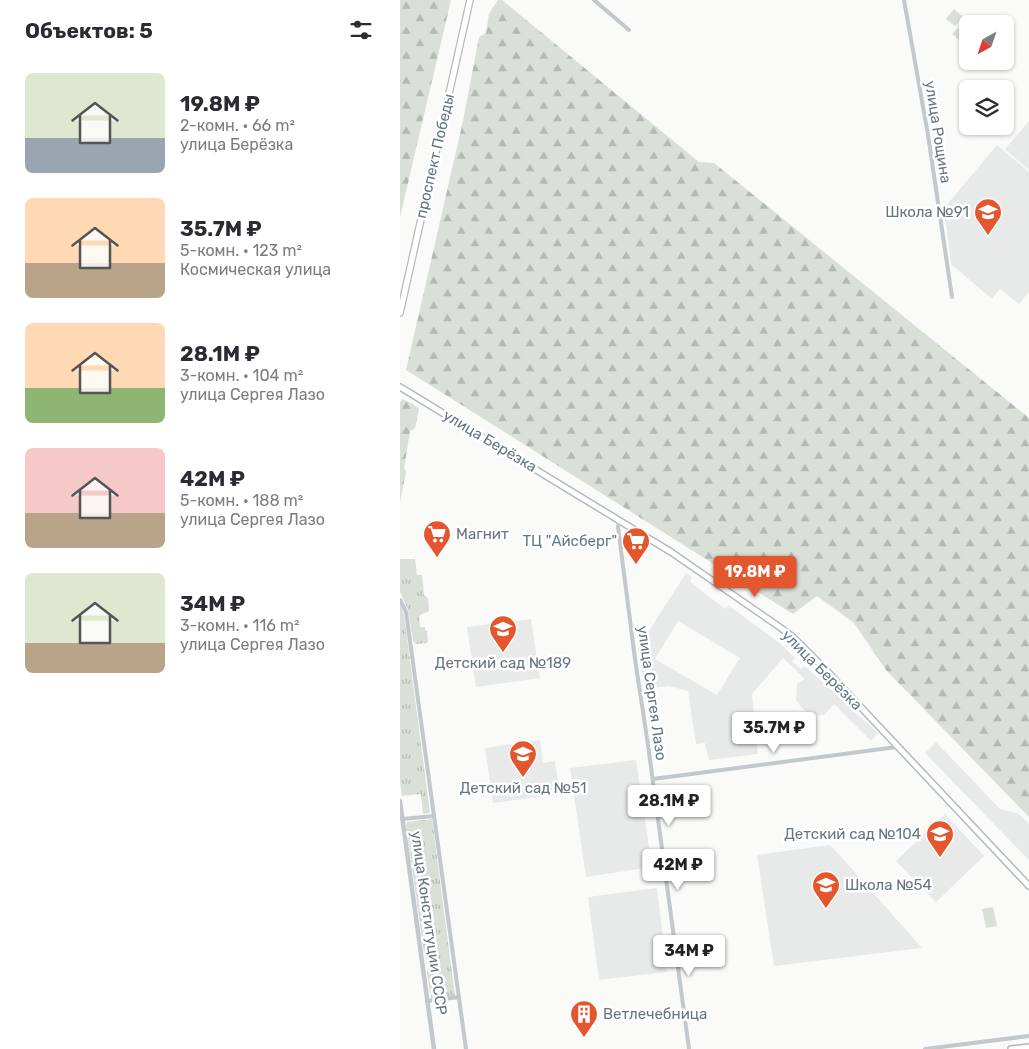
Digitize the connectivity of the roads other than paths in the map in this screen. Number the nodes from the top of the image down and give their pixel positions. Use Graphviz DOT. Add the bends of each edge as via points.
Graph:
graph roads {
  1 [pos="470,0"];
  2 [pos="594,0"];
  3 [pos="904,0"];
  4 [pos="629,30"];
  5 [pos="401,293"];
  6 [pos="952,297"];
  7 [pos="400,313"];
  8 [pos="400,387"];
  9 [pos="400,394"];
  10 [pos="412,394"];
  11 [pos="619,520"];
  12 [pos="400,600"];
  13 [pos="897,747"];
  14 [pos="653,779"];
  15 [pos="400,801"];
  16 [pos="434,816"];
  17 [pos="402,819"];
  18 [pos="1029,886"];
  19 [pos="458,997"];
  20 [pos="428,1002"];
  21 [pos="1029,1036"];
  22 [pos="1029,1047"];
  23 [pos="434,1049"];
  24 [pos="466,1049"];
  25 [pos="689,1049"];
  26 [pos="925,1049"];
  27 [pos="1011,1049"];
  1 -- 5 [label="main road, проспект Победы"];
  2 -- 4 [label="street"];
  3 -- 6 [label="street, улица Рощина" via="929,139"];
  5 -- 7 [label="main road, проспект Победы"];
  8 -- 10 [label="main road, улица Берёзка"];
  9 -- 10 [label="main road"];
  10 -- 11 [label="main road, улица Берёзка"];
  11 -- 13 [label="main road, улица Берёзка" via="794,638"];
  11 -- 14 [label="street, улица Сергея Лазо"];
  12 -- 16 [label="street" via="406,612"];
  13 -- 14 [label="street"];
  13 -- 18 [label="main road, улица Берёзка"];
  14 -- 25 [label="street, улица Сергея Лазо"];
  15 -- 17 [label="street, улица Конституции СССР"];
  16 -- 17 [label="street"];
  16 -- 19 [label="street"];
  17 -- 20 [label="street, улица Конституции СССР"];
  19 -- 20 [label="street"];
  19 -- 24 [label="street"];
  20 -- 23 [label="street, улица Конституции СССР"];
  21 -- 26 [label="street"];
  22 -- 27 [label="main road"];
}
